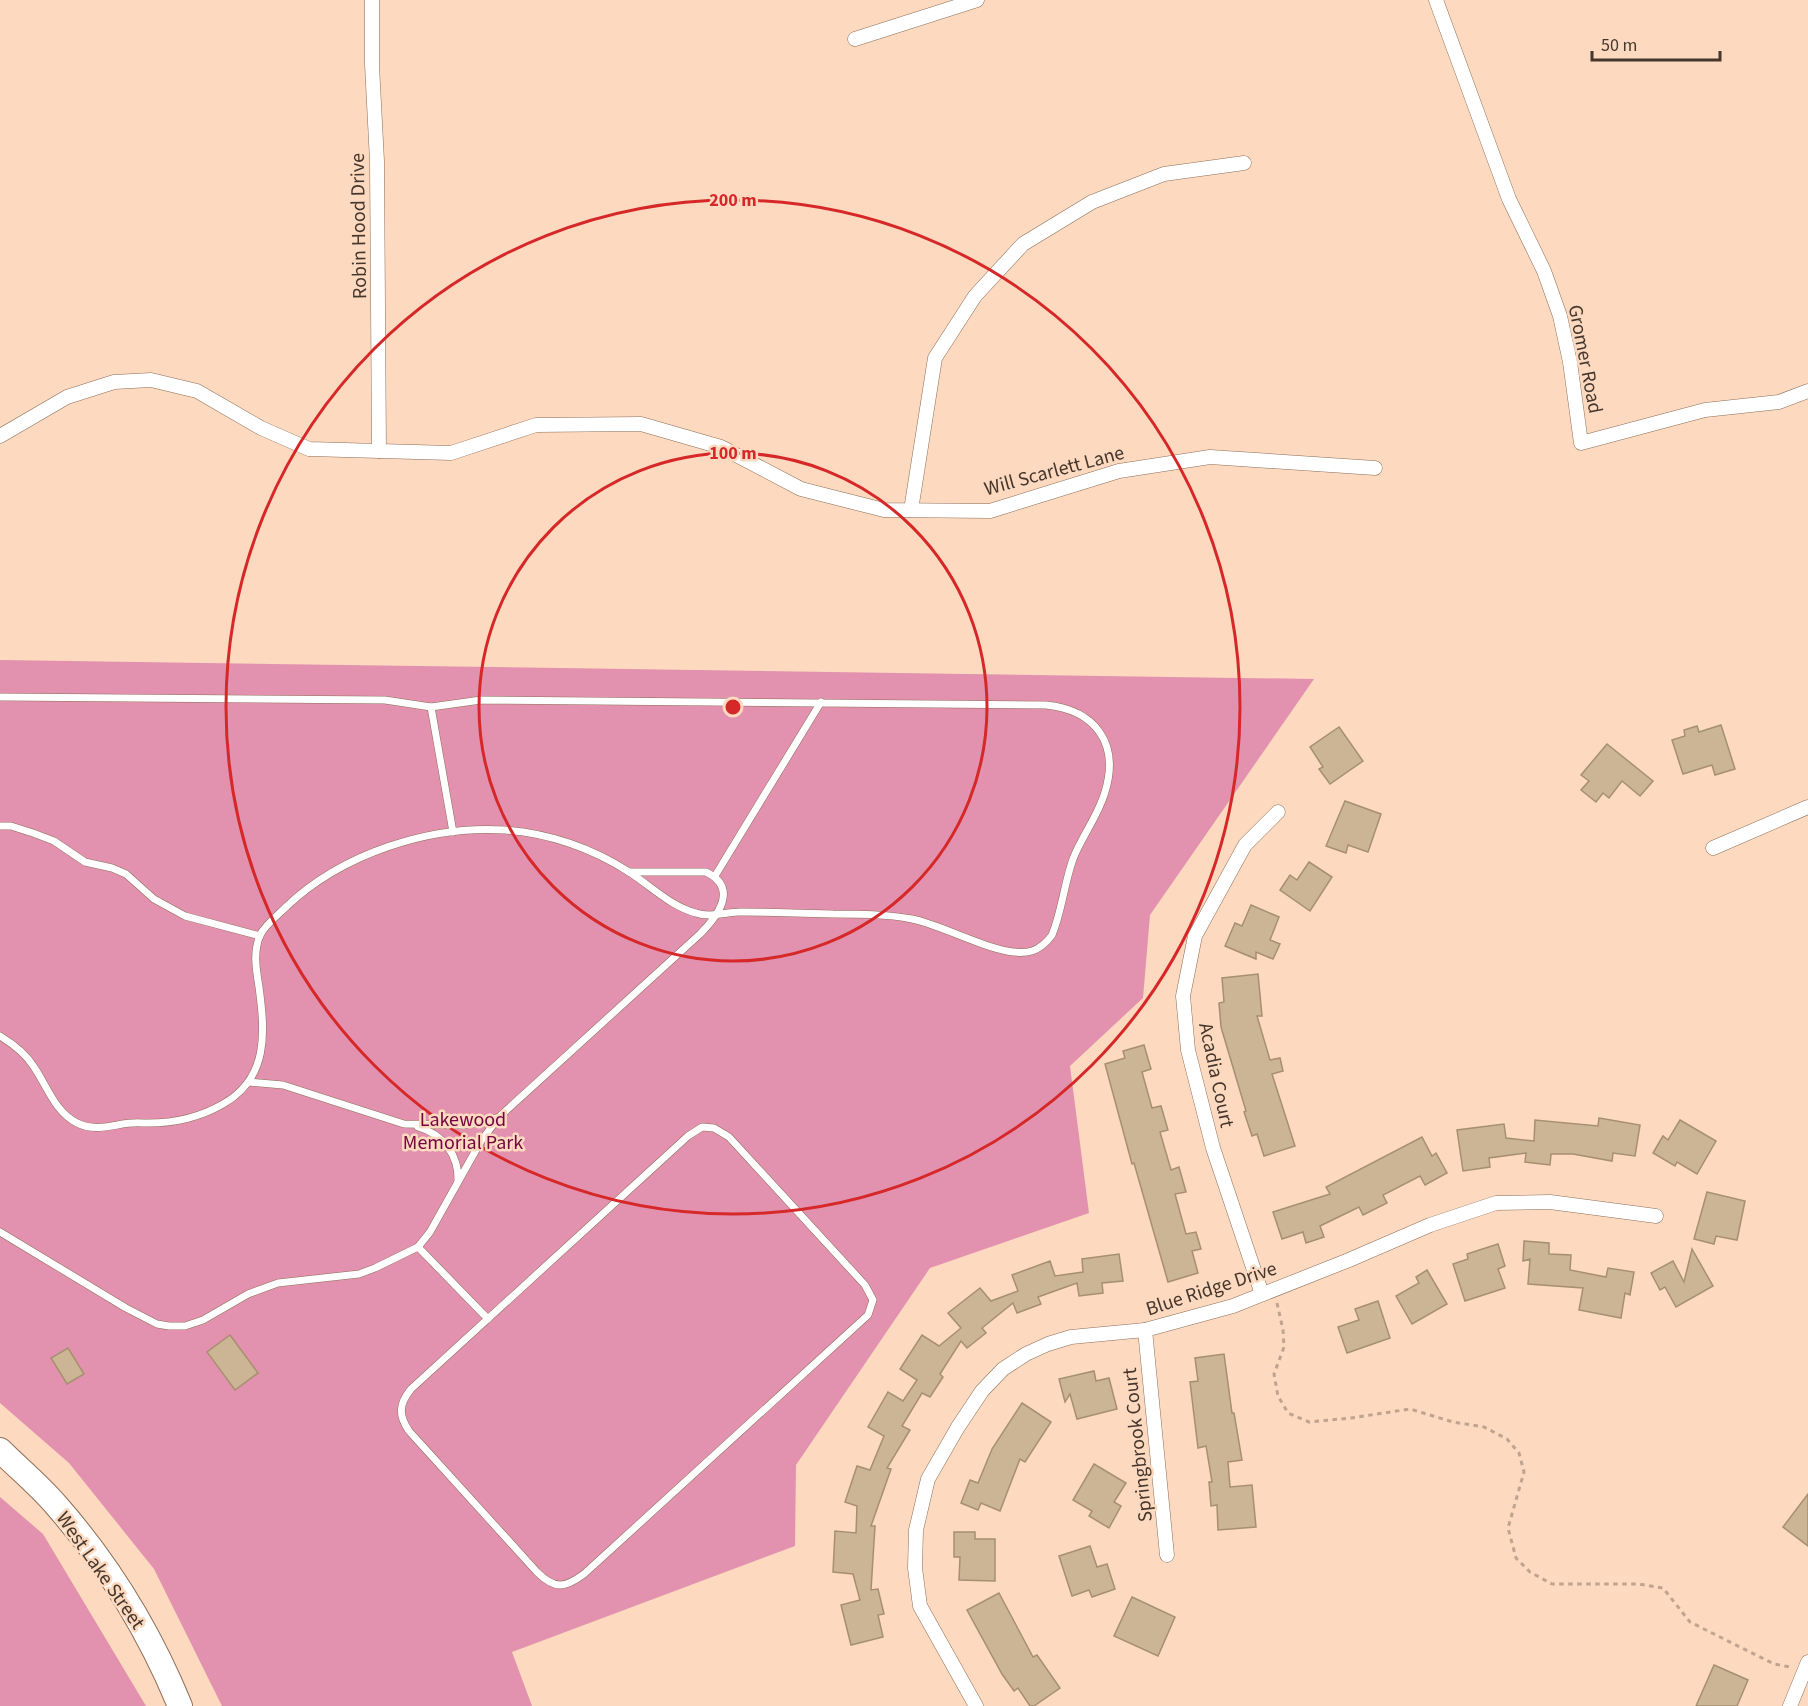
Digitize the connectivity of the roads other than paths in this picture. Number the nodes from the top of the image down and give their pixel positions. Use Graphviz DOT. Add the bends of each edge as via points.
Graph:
graph roads {
  1 [pos="372,0"];
  2 [pos="977,0"];
  3 [pos="1436,0"];
  4 [pos="855,39"];
  5 [pos="1244,163"];
  6 [pos="1808,391"];
  7 [pos="0,436"];
  8 [pos="379,451"];
  9 [pos="1375,468"];
  10 [pos="911,510"];
  11 [pos="0,697"];
  12 [pos="821,702"];
  13 [pos="431,707"];
  14 [pos="1808,807"];
  15 [pos="1278,812"];
  16 [pos="0,826"];
  17 [pos="453,832"];
  18 [pos="1713,848"];
  19 [pos="629,872"];
  20 [pos="715,876"];
  21 [pos="717,913"];
  22 [pos="260,936"];
  23 [pos="0,1036"];
  24 [pos="249,1082"];
  25 [pos="499,1117"];
  26 [pos="404,1124"];
  27 [pos="458,1182"];
  28 [pos="1656,1216"];
  29 [pos="0,1232"];
  30 [pos="418,1247"];
  31 [pos="1268,1292"];
  32 [pos="488,1319"];
  33 [pos="1144,1330"];
  34 [pos="0,1450"];
  35 [pos="1167,1555"];
  36 [pos="1807,1666"];
  37 [pos="180,1706"];
  38 [pos="976,1706"];
  39 [pos="1790,1706"];
  1 -- 8 [label="street, Robin Hood Drive"];
  2 -- 4 [label="street"];
  3 -- 6 [label="street, Gromer Road" via="1509,199 1544,271 1560,316 1581,443 1705,410 1779,402"];
  5 -- 10 [label="street" via="1164,174 1092,202 1023,244 975,296 935,358"];
  7 -- 8 [label="street, Will Scarlett Lane" via="67,397 114,382 151,380 197,391 261,428 309,449"];
  8 -- 10 [label="street, Will Scarlett Lane" via="451,453 536,425 641,424 721,447 801,489 884,510"];
  9 -- 10 [label="street, Will Scarlett Lane" via="1210,457 1119,471 990,511"];
  11 -- 13 [label="lane" via="385,700"];
  12 -- 13 [label="lane" via="482,700"];
  12 -- 20 [label="lane"];
  12 -- 21 [label="lane" via="1046,705 1068,709 1099,730 1109,753 1108,781 1073,858 1052,935 1039,948 1018,952 903,917"];
  13 -- 17 [label="lane"];
  14 -- 18 [label="street"];
  15 -- 31 [label="street, Acadia Court" via="1245,845 1196,936 1183,996 1188,1050 1213,1148"];
  16 -- 22 [label="lane" via="33,833 85,862 126,874 154,899 185,916"];
  17 -- 19 [label="lane" via="529,832 578,846"];
  17 -- 22 [label="lane" via="384,849 340,867 297,896"];
  19 -- 20 [label="lane" via="695,871"];
  19 -- 21 [label="lane" via="677,905 695,913"];
  20 -- 21 [label="lane" via="724,892"];
  21 -- 25 [label="lane" via="700,934"];
  22 -- 24 [label="lane" via="255,955 264,1031 261,1052"];
  23 -- 24 [label="lane" via="32,1063 63,1113 82,1126 105,1128 190,1118 226,1102"];
  24 -- 26 [label="lane" via="283,1084"];
  25 -- 26 [label="lane" via="462,1125"];
  25 -- 27 [label="lane"];
  26 -- 27 [label="lane" via="424,1129 447,1145 458,1170"];
  27 -- 30 [label="lane"];
  28 -- 31 [label="street, Blue Ridge Drive" via="1550,1202 1496,1203 1430,1225"];
  29 -- 30 [label="lane" via="135,1314 169,1326 202,1320 270,1285 359,1274"];
  30 -- 32 [label="lane"];
  31 -- 33 [label="street, Blue Ridge Drive" via="1233,1306"];
  32 -- 32 [label="lane" via="702,1127 714,1128 729,1137 865,1285 873,1300 868,1315 584,1574 560,1586 537,1572 409,1431 400,1416 400,1407 411,1389"];
  33 -- 35 [label="street, Springbrook Court"];
  33 -- 38 [label="street, Blue Ridge Drive" via="1071,1337 1026,1354 1003,1369 982,1391 928,1479 916,1530 920,1606"];
  34 -- 37 [label="highway, West Lake Street" via="55,1504 112,1578 139,1620"];
  36 -- 39 [label="street"];
}
